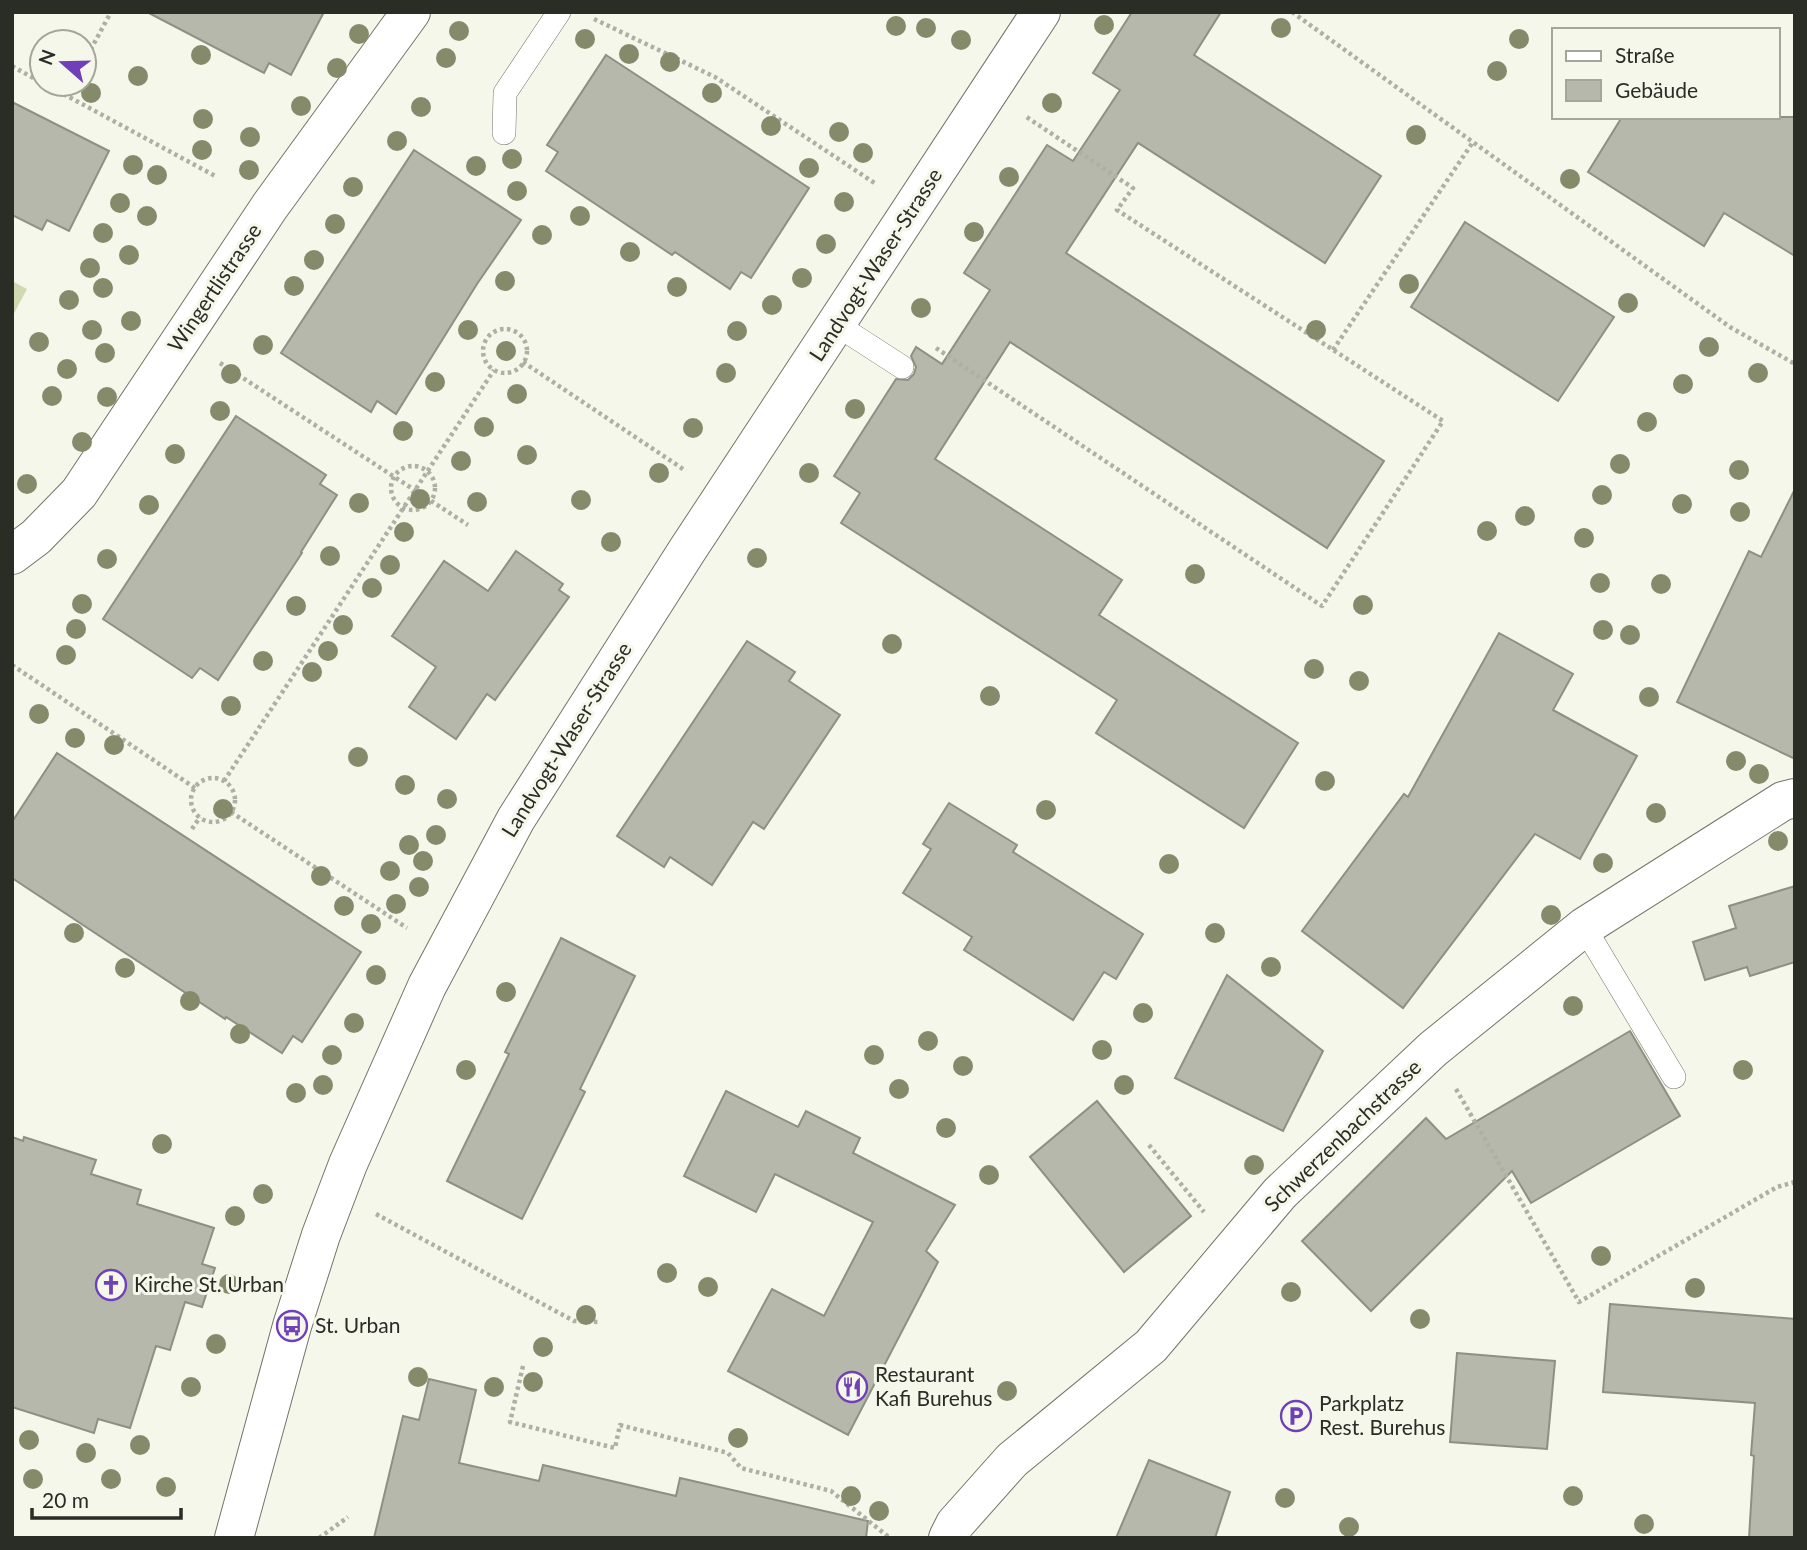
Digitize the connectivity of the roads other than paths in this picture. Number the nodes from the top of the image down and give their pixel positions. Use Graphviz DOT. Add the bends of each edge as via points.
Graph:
graph roads {
  1 [pos="411,12"];
  2 [pos="559,12"];
  3 [pos="1041,12"];
  4 [pos="504,133"];
  5 [pos="837,325"];
  6 [pos="902,367"];
  7 [pos="12,555"];
  8 [pos="1795,798"];
  9 [pos="1584,927"];
  10 [pos="1674,1077"];
  11 [pos="234,1538"];
  12 [pos="948,1538"];
  1 -- 7 [label="street, Wingertlistrasse" via="270,206 79,493"];
  2 -- 4 [label="lane" via="505,93"];
  3 -- 5 [label="street, Landvogt-Waser-Strasse"];
  5 -- 6 [label="lane"];
  5 -- 11 [label="street, Landvogt-Waser-Strasse" via="516,819 427,986 321,1235"];
  8 -- 9 [label="street, Schwerzenbachstrasse" via="1783,801"];
  9 -- 10 [label="lane"];
  9 -- 12 [label="street, Schwerzenbachstrasse" via="1433,1049 1280,1192 1151,1346 1012,1460"];
}
